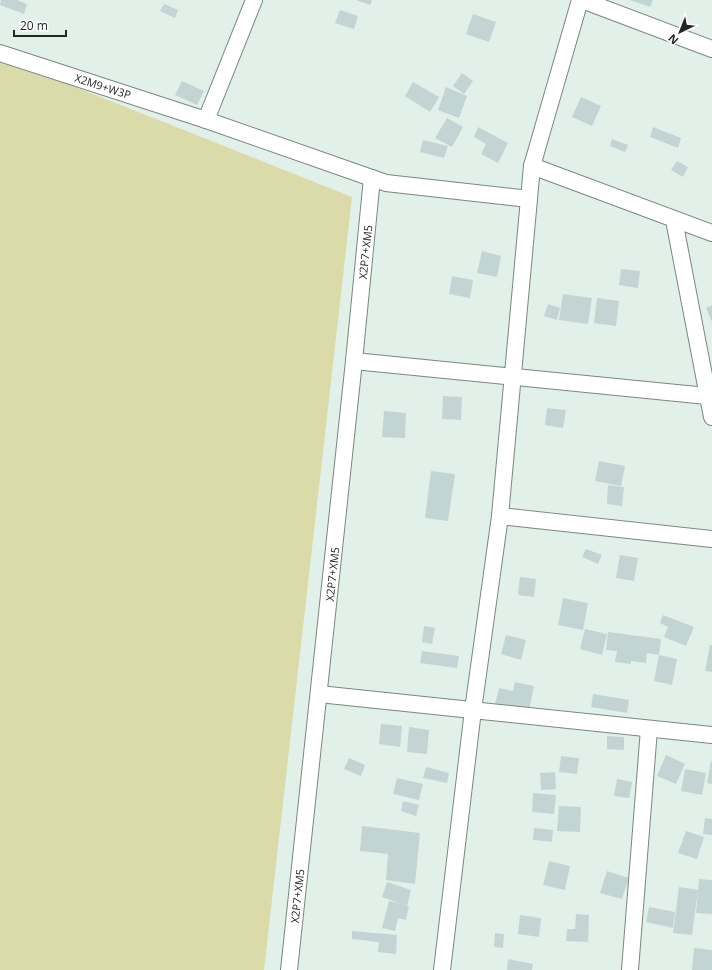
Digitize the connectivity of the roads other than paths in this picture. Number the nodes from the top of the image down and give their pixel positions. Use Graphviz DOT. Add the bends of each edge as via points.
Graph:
graph roads {
  1 [pos="254,0"];
  2 [pos="581,0"];
  3 [pos="712,49"];
  4 [pos="0,52"];
  5 [pos="206,120"];
  6 [pos="532,166"];
  7 [pos="372,178"];
  8 [pos="529,199"];
  9 [pos="674,220"];
  10 [pos="712,233"];
  11 [pos="354,361"];
  12 [pos="512,376"];
  13 [pos="707,396"];
  14 [pos="712,417"];
  15 [pos="500,516"];
  16 [pos="712,539"];
  17 [pos="319,694"];
  18 [pos="473,710"];
  19 [pos="648,729"];
  20 [pos="712,735"];
  21 [pos="289,970"];
  22 [pos="442,970"];
  23 [pos="630,970"];
  1 -- 5 [label="street"];
  2 -- 3 [label="street"];
  2 -- 6 [label="street"];
  4 -- 5 [label="street, X2M9+W3P"];
  5 -- 7 [label="street, X2M9+W3P"];
  6 -- 8 [label="street"];
  6 -- 9 [label="street"];
  7 -- 8 [label="street, X2M9+W3P" via="386,183"];
  7 -- 11 [label="street, X2P7+XM5"];
  8 -- 12 [label="street"];
  9 -- 10 [label="street"];
  9 -- 13 [label="street"];
  11 -- 12 [label="street"];
  11 -- 17 [label="street, X2P7+XM5"];
  12 -- 13 [label="street"];
  12 -- 15 [label="street"];
  13 -- 14 [label="street"];
  15 -- 16 [label="street"];
  15 -- 18 [label="street"];
  17 -- 18 [label="street"];
  17 -- 21 [label="street, X2P7+XM5"];
  18 -- 19 [label="street"];
  18 -- 22 [label="street"];
  19 -- 20 [label="street"];
  19 -- 23 [label="street"];
}
